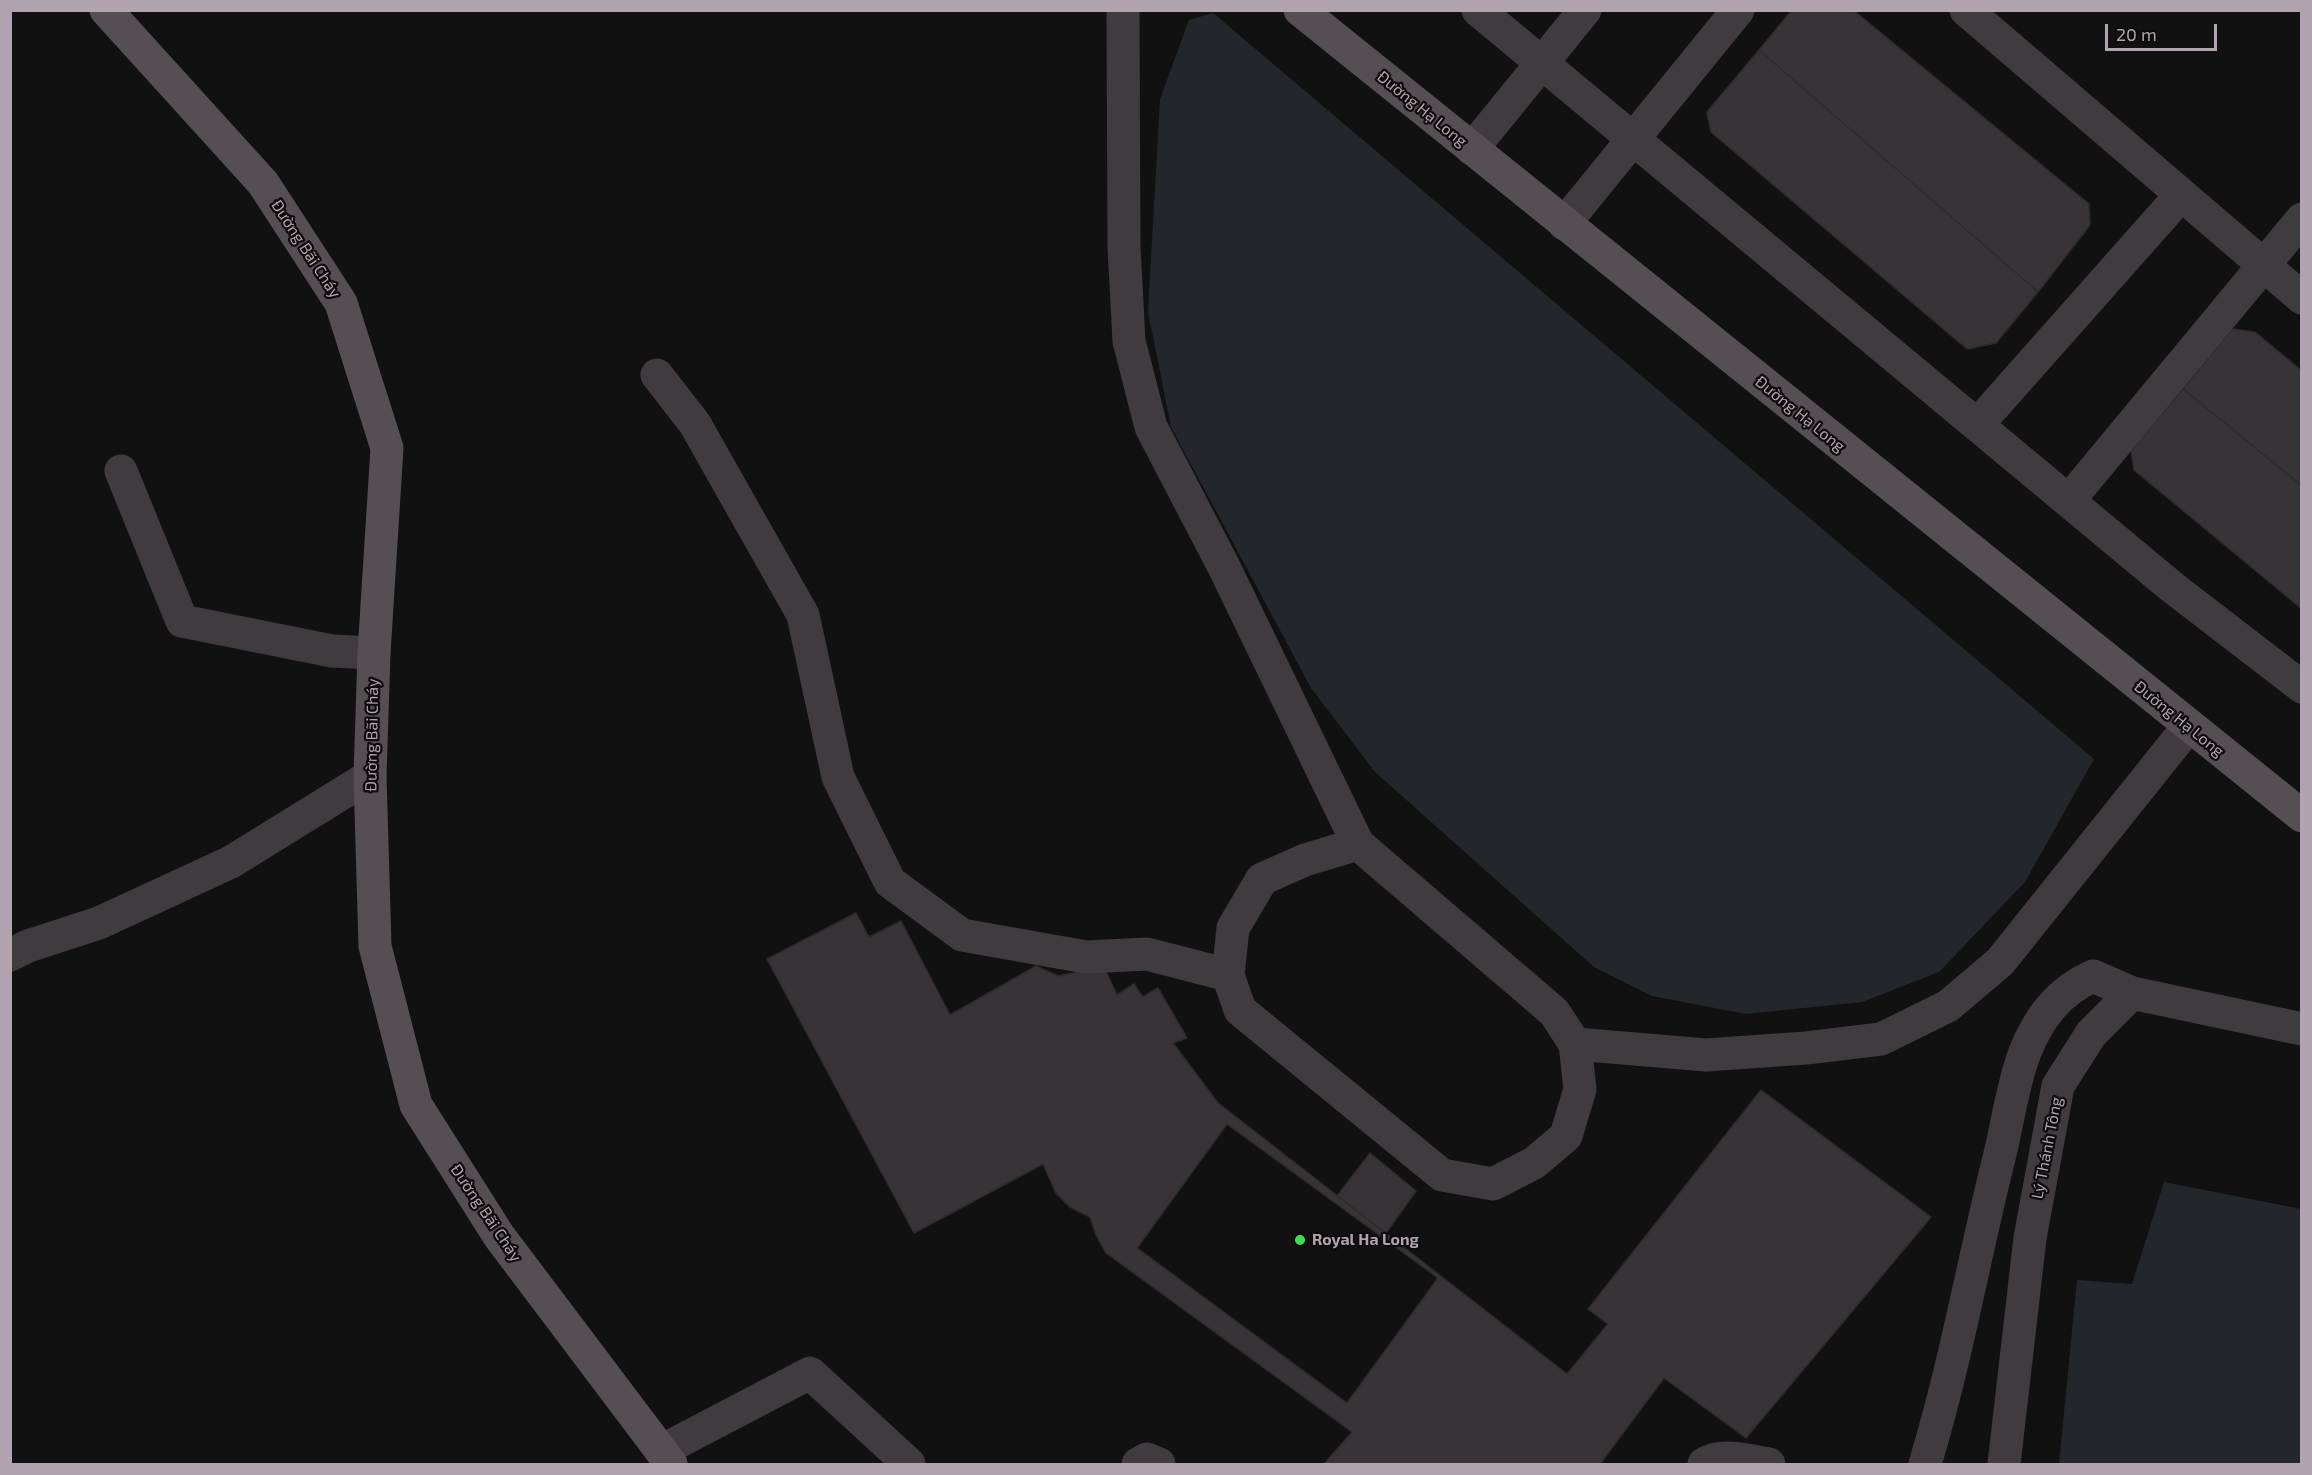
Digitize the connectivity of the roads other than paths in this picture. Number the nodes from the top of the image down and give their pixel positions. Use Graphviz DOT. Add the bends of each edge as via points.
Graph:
graph roads {
  1 [pos="106,10"];
  2 [pos="1123,10"];
  3 [pos="1300,10"];
  4 [pos="1478,10"];
  5 [pos="1586,10"];
  6 [pos="1738,10"];
  7 [pos="1966,10"];
  8 [pos="1542,63"];
  9 [pos="1632,139"];
  10 [pos="1472,149"];
  11 [pos="2181,195"];
  12 [pos="2301,219"];
  13 [pos="1564,224"];
  14 [pos="2263,266"];
  15 [pos="2301,298"];
  16 [pos="657,375"];
  17 [pos="1978,424"];
  18 [pos="121,471"];
  19 [pos="2070,499"];
  20 [pos="374,653"];
  21 [pos="2301,687"];
  22 [pos="2188,727"];
  23 [pos="370,776"];
  24 [pos="2301,816"];
  25 [pos="1358,844"];
  26 [pos="10,955"];
  27 [pos="1228,975"];
  28 [pos="2132,993"];
  29 [pos="2301,1029"];
  30 [pos="1575,1044"];
  31 [pos="666,1458"];
  32 [pos="909,1464"];
  33 [pos="1138,1464"];
  34 [pos="1159,1464"];
  35 [pos="1704,1464"];
  36 [pos="1769,1464"];
  37 [pos="1924,1464"];
  38 [pos="2004,1464"];
  1 -- 20 [label="main road, Đường Bãi Cháy" via="263,183 341,303 387,448"];
  2 -- 25 [label="street" via="1124,247 1129,341 1151,427 1224,567"];
  3 -- 10 [label="main road, Đường Hạ Long"];
  4 -- 8 [label="street"];
  5 -- 8 [label="street"];
  6 -- 9 [label="street"];
  7 -- 11 [label="street"];
  8 -- 9 [label="street"];
  8 -- 10 [label="street"];
  9 -- 13 [label="street"];
  9 -- 17 [label="street"];
  10 -- 13 [label="main road, Đường Hạ Long"];
  11 -- 14 [label="street"];
  11 -- 17 [label="street"];
  12 -- 14 [label="street"];
  13 -- 22 [label="main road, Đường Hạ Long"];
  14 -- 15 [label="street"];
  14 -- 19 [label="street"];
  16 -- 27 [label="street" via="695,424 803,615 838,777 890,882 962,934 1086,957 1147,954"];
  17 -- 19 [label="street"];
  18 -- 20 [label="street" via="182,621 332,651"];
  19 -- 21 [label="street" via="2172,587"];
  20 -- 23 [label="main road, Đường Bãi Cháy"];
  22 -- 24 [label="main road, Đường Hạ Long"];
  22 -- 30 [label="street" via="2000,962 1948,1006 1881,1039 1806,1048 1706,1054"];
  23 -- 26 [label="street" via="231,862 99,923"];
  23 -- 31 [label="main road, Đường Bãi Cháy" via="375,946 416,1105 499,1236"];
  25 -- 27 [label="street" via="1305,860 1262,879 1233,928"];
  25 -- 30 [label="street" via="1554,1012"];
  27 -- 30 [label="street" via="1240,1010 1442,1175 1493,1184 1534,1163 1566,1136 1580,1089"];
  28 -- 29 [label="street"];
  28 -- 37 [label="street" via="2093,976 2071,986 2050,1006 2025,1052 1954,1358"];
  28 -- 38 [label="street, Lý Thánh Tông" via="2091,1034 2058,1086 2030,1238"];
  31 -- 32 [label="street" via="810,1373"];
  33 -- 34 [label="street" via="1148,1459"];
  35 -- 36 [label="street" via="1736,1459"];
}
